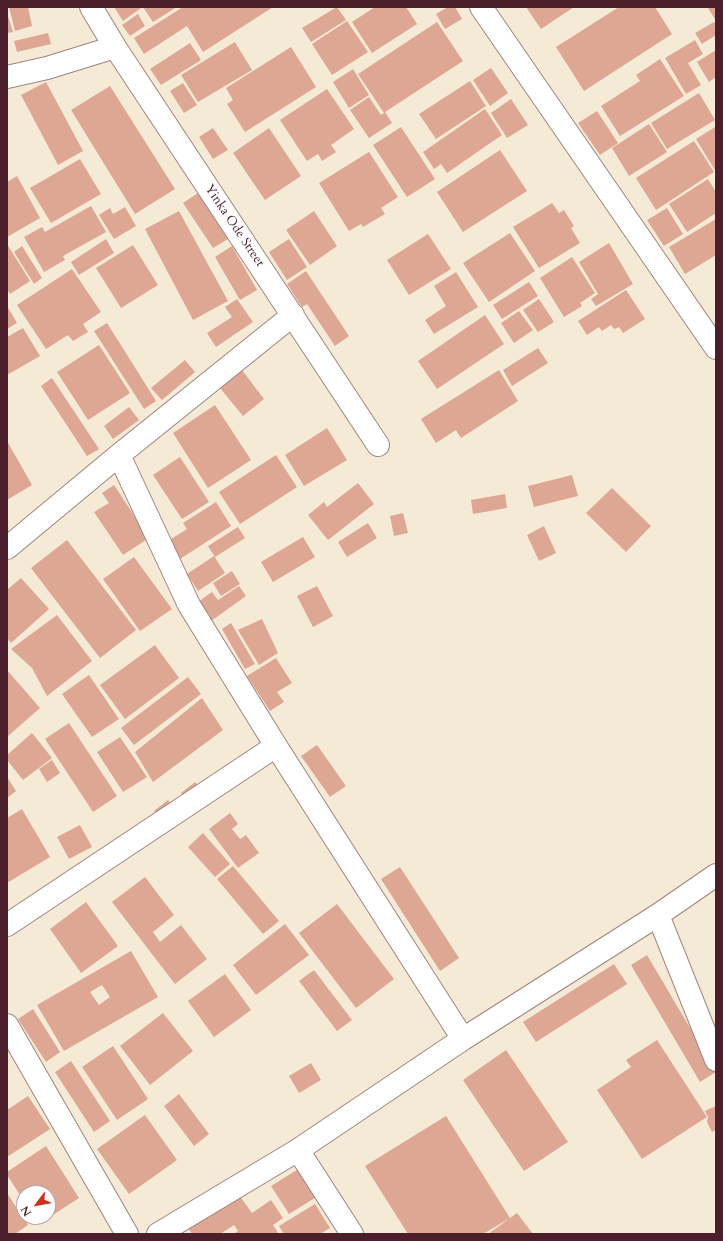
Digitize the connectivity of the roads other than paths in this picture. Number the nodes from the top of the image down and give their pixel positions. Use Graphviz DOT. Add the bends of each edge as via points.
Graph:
graph roads {
  1 [pos="91,7"];
  2 [pos="481,7"];
  3 [pos="115,47"];
  4 [pos="7,77"];
  5 [pos="293,314"];
  6 [pos="716,348"];
  7 [pos="378,445"];
  8 [pos="119,456"];
  9 [pos="7,548"];
  10 [pos="276,746"];
  11 [pos="716,875"];
  12 [pos="658,916"];
  13 [pos="7,925"];
  14 [pos="7,1025"];
  15 [pos="463,1039"];
  16 [pos="716,1060"];
  17 [pos="298,1150"];
  18 [pos="127,1234"];
  19 [pos="158,1234"];
  20 [pos="352,1234"];
  1 -- 3 [label="street, Yinka Ode Street"];
  2 -- 6 [label="street"];
  3 -- 4 [label="street" via="47,68"];
  3 -- 5 [label="street, Yinka Ode Street"];
  5 -- 7 [label="street, Yinka Ode Street"];
  5 -- 8 [label="street"];
  8 -- 9 [label="street"];
  8 -- 10 [label="street" via="189,605"];
  10 -- 13 [label="street"];
  10 -- 15 [label="street"];
  11 -- 12 [label="street"];
  12 -- 15 [label="street"];
  12 -- 16 [label="street"];
  14 -- 18 [label="street"];
  15 -- 17 [label="street"];
  17 -- 19 [label="street"];
  17 -- 20 [label="street"];
}
